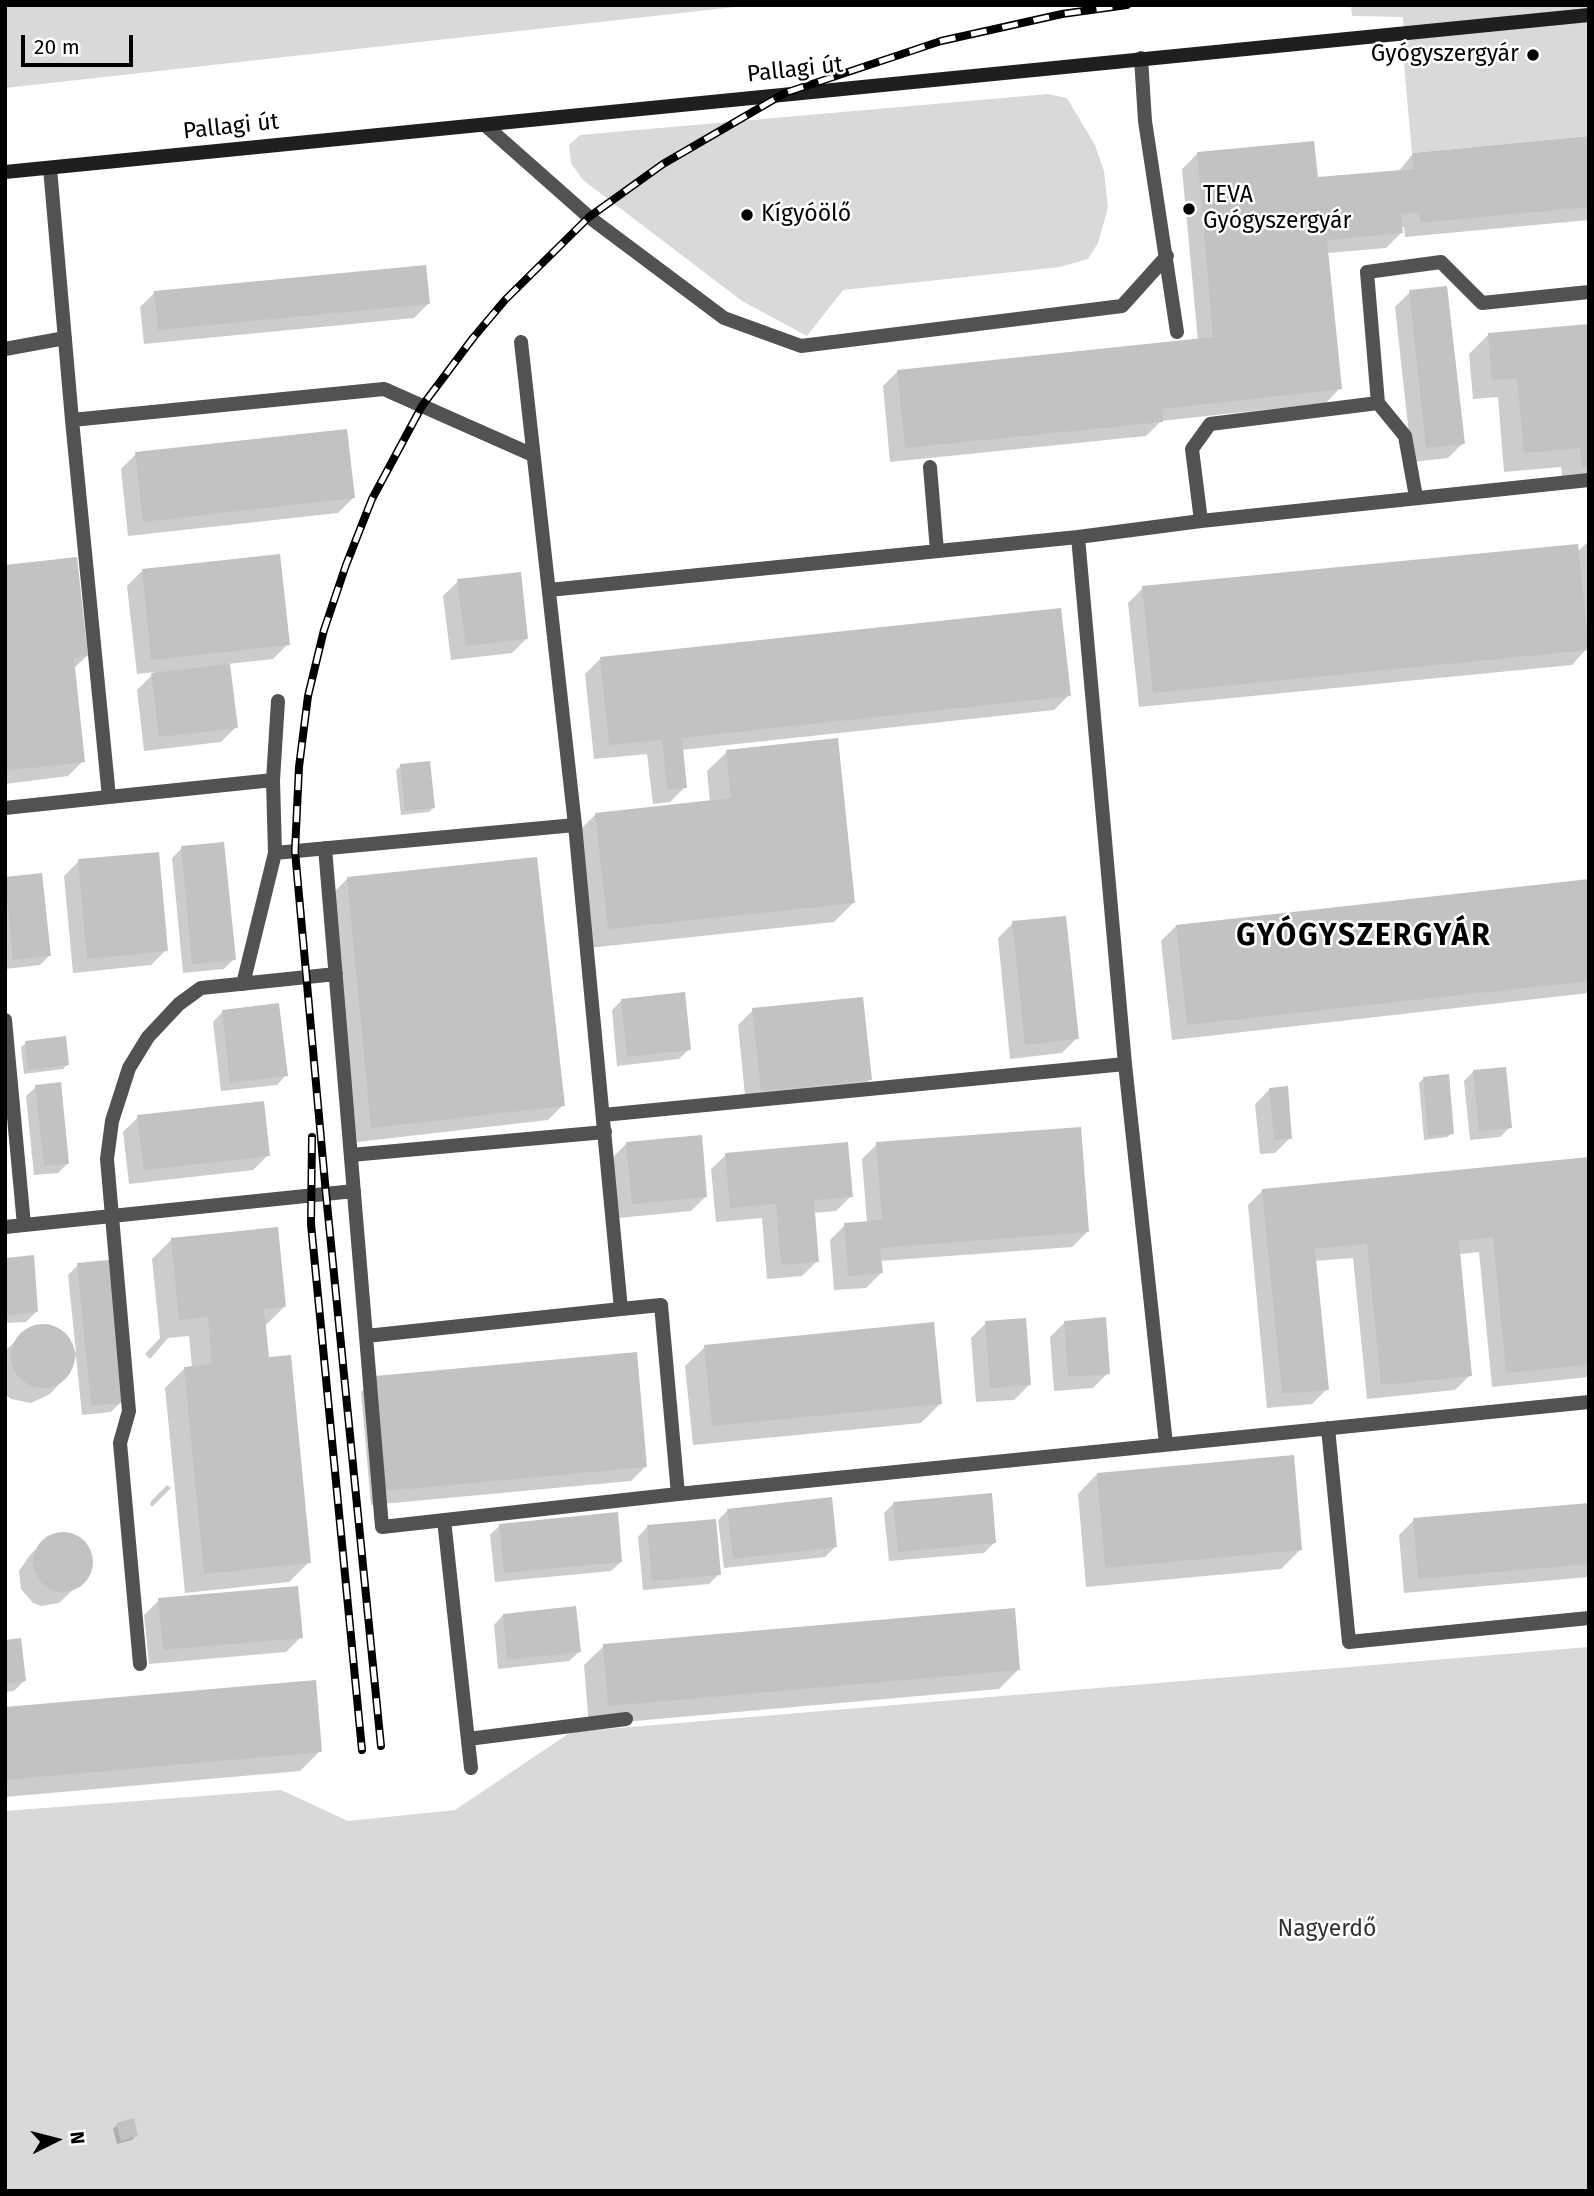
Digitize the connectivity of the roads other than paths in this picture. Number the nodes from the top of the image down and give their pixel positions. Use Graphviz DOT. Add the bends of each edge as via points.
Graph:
graph roads {
  1 [pos="1589,15"];
  2 [pos="1141,58"];
  3 [pos="485,125"];
  4 [pos="50,167"];
  5 [pos="5,172"];
  6 [pos="1167,256"];
  7 [pos="1589,292"];
  8 [pos="1177,332"];
  9 [pos="65,338"];
  10 [pos="521,342"];
  11 [pos="5,349"];
  12 [pos="1377,403"];
  13 [pos="72,420"];
  14 [pos="533,455"];
  15 [pos="930,467"];
  16 [pos="1589,480"];
  17 [pos="1416,497"];
  18 [pos="1201,521"];
  19 [pos="1078,537"];
  20 [pos="937,551"];
  21 [pos="549,590"];
  22 [pos="278,701"];
  23 [pos="273,780"];
  24 [pos="110,797"];
  25 [pos="5,808"];
  26 [pos="575,825"];
  27 [pos="325,848"];
  28 [pos="275,853"];
  29 [pos="336,974"];
  30 [pos="243,984"];
  31 [pos="5,1020"];
  32 [pos="1125,1064"];
  33 [pos="603,1115"];
  34 [pos="605,1132"];
  35 [pos="351,1155"];
  36 [pos="354,1191"];
  37 [pos="111,1216"];
  38 [pos="24,1225"];
  39 [pos="5,1227"];
  40 [pos="621,1309"];
  41 [pos="366,1336"];
  42 [pos="1589,1402"];
  43 [pos="1328,1428"];
  44 [pos="1166,1444"];
  45 [pos="678,1494"];
  46 [pos="444,1520"];
  47 [pos="1589,1618"];
  48 [pos="140,1664"];
  49 [pos="626,1719"];
  50 [pos="468,1739"];
  51 [pos="471,1768"];
  1 -- 2 [label="street, Pallagi út"];
  2 -- 3 [label="street, Pallagi út"];
  2 -- 6 [label="lane" via="1145,121"];
  3 -- 4 [label="street, Pallagi út"];
  3 -- 6 [label="lane" via="589,217 724,318 801,346 1122,306"];
  4 -- 5 [label="street, Pallagi út"];
  4 -- 9 [label="lane"];
  6 -- 8 [label="lane"];
  7 -- 12 [label="lane" via="1482,303 1441,262 1367,272"];
  9 -- 11 [label="lane"];
  9 -- 13 [label="lane"];
  10 -- 14 [label="lane"];
  12 -- 17 [label="lane" via="1405,436"];
  12 -- 18 [label="lane" via="1210,424 1192,449"];
  13 -- 14 [label="lane" via="384,389"];
  13 -- 24 [label="lane"];
  14 -- 21 [label="lane"];
  15 -- 20 [label="lane"];
  16 -- 17 [label="lane"];
  17 -- 18 [label="lane"];
  18 -- 19 [label="lane"];
  19 -- 20 [label="lane"];
  19 -- 32 [label="lane"];
  20 -- 21 [label="lane"];
  21 -- 26 [label="lane"];
  22 -- 23 [label="lane"];
  23 -- 24 [label="lane"];
  23 -- 28 [label="lane"];
  24 -- 25 [label="lane"];
  26 -- 27 [label="lane"];
  26 -- 33 [label="lane"];
  27 -- 28 [label="lane"];
  27 -- 29 [label="lane"];
  28 -- 30 [label="lane"];
  29 -- 30 [label="lane"];
  29 -- 35 [label="lane"];
  30 -- 37 [label="lane" via="201,988 179,1003 148,1037 129,1068 112,1121 107,1159"];
  31 -- 38 [label="lane"];
  32 -- 33 [label="lane"];
  32 -- 44 [label="lane"];
  33 -- 34 [label="lane"];
  34 -- 35 [label="lane"];
  34 -- 40 [label="lane"];
  35 -- 36 [label="lane"];
  36 -- 37 [label="lane"];
  36 -- 41 [label="lane"];
  37 -- 38 [label="lane"];
  37 -- 48 [label="lane" via="128,1411 120,1443"];
  38 -- 39 [label="lane"];
  40 -- 41 [label="lane"];
  40 -- 45 [label="lane" via="661,1305"];
  41 -- 46 [label="lane" via="382,1527"];
  42 -- 43 [label="lane"];
  43 -- 44 [label="lane"];
  43 -- 47 [label="lane" via="1349,1642"];
  44 -- 45 [label="lane"];
  45 -- 46 [label="lane"];
  46 -- 50 [label="lane"];
  49 -- 50 [label="lane"];
  50 -- 51 [label="lane"];
}
